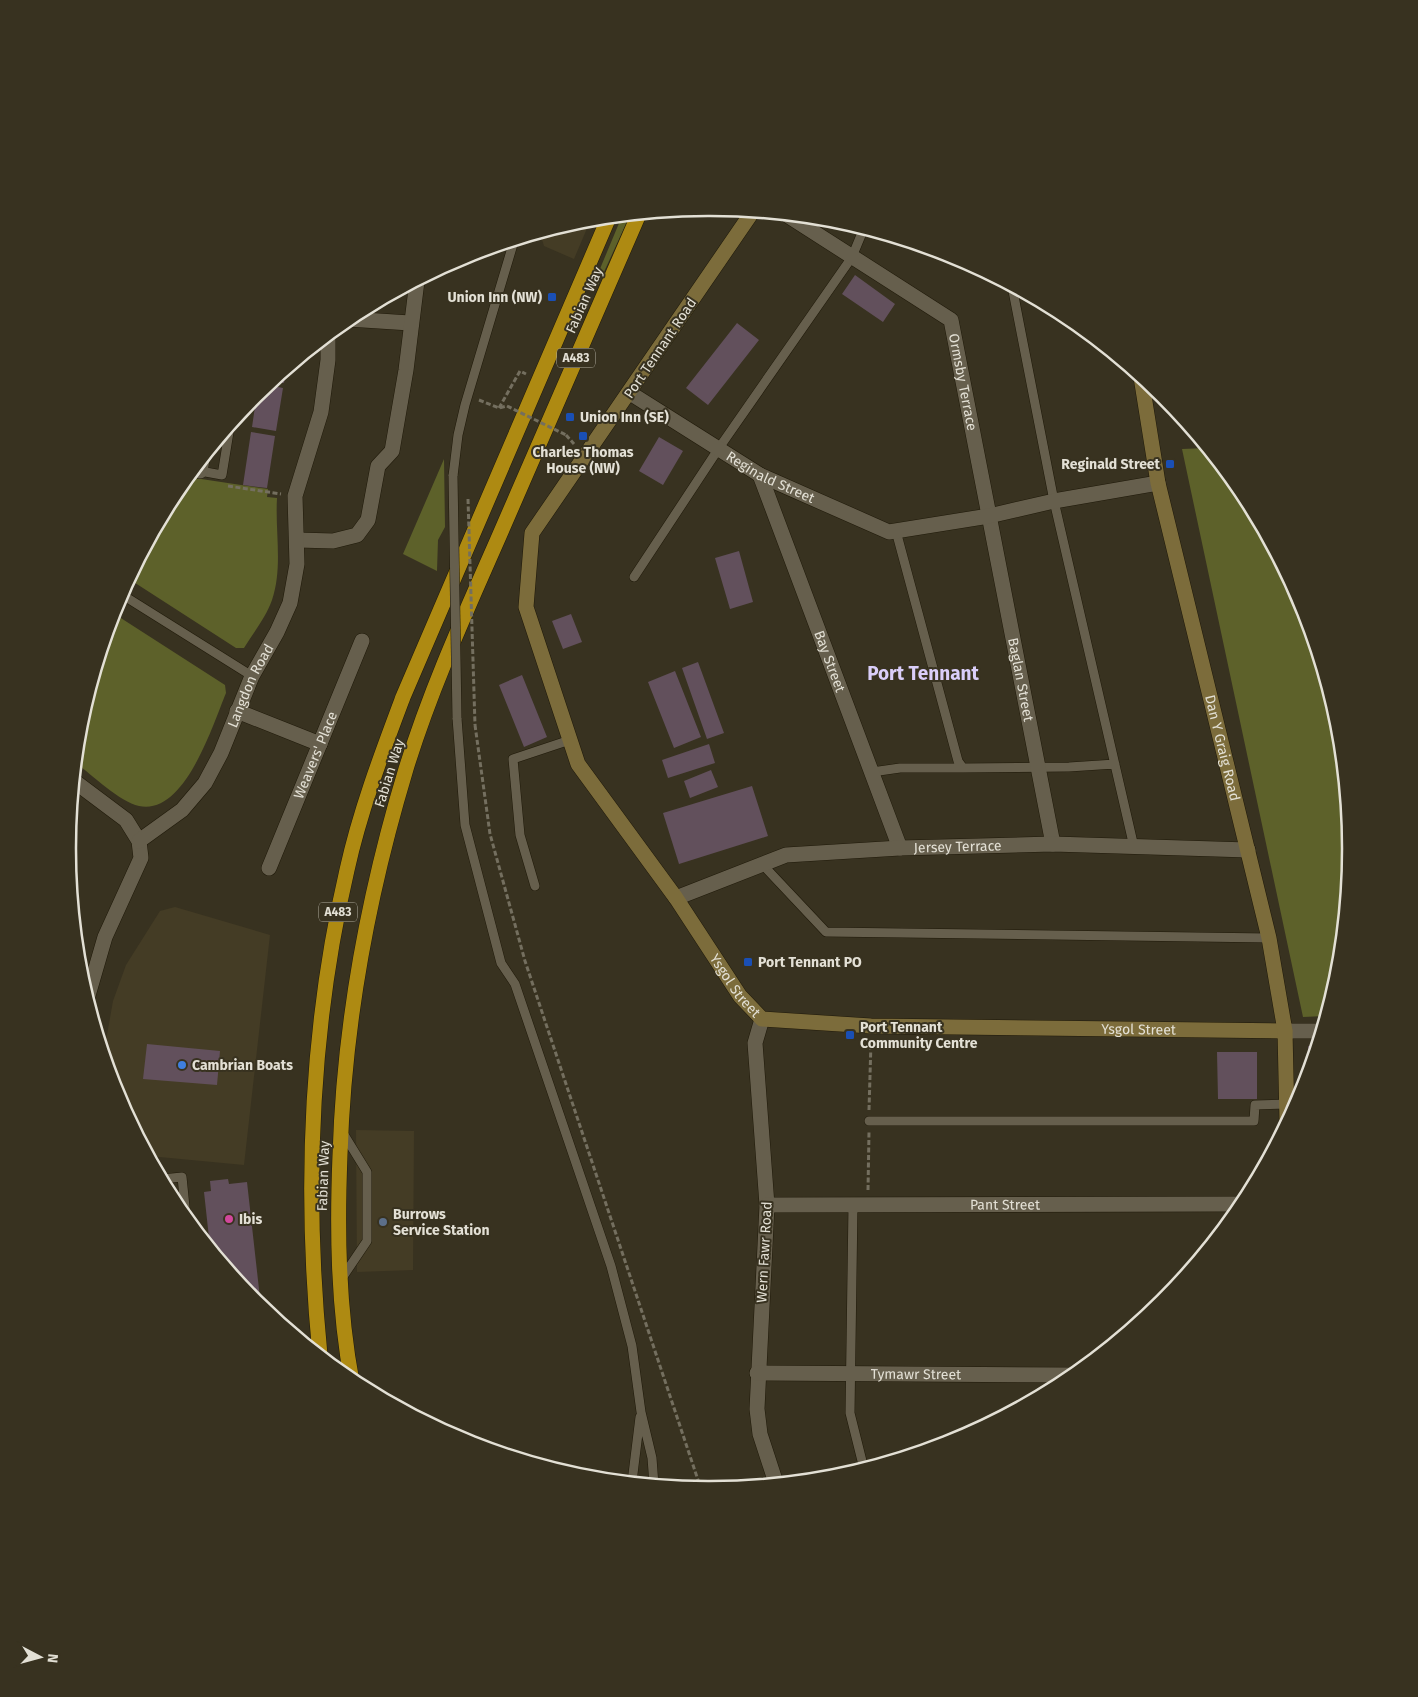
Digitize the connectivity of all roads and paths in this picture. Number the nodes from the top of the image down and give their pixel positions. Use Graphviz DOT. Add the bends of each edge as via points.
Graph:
graph roads {
  1 [pos="749,217"];
  2 [pos="636,220"];
  3 [pos="798,222"];
  4 [pos="606,225"];
  5 [pos="861,234"];
  6 [pos="512,247"];
  7 [pos="852,257"];
  8 [pos="416,288"];
  9 [pos="1014,295"];
  10 [pos="361,320"];
  11 [pos="410,323"];
  12 [pos="328,344"];
  13 [pos="526,374"];
  14 [pos="1143,389"];
  15 [pos="630,393"];
  16 [pos="478,400"];
  17 [pos="499,408"];
  18 [pos="566,435"];
  19 [pos="228,437"];
  20 [pos="719,448"];
  21 [pos="204,467"];
  22 [pos="760,475"];
  23 [pos="1158,483"];
  24 [pos="224,485"];
  25 [pos="295,496"];
  26 [pos="468,496"];
  27 [pos="1054,501"];
  28 [pos="989,516"];
  29 [pos="896,531"];
  30 [pos="532,533"];
  31 [pos="298,540"];
  32 [pos="634,577"];
  33 [pos="128,598"];
  34 [pos="362,641"];
  35 [pos="252,676"];
  36 [pos="237,711"];
  37 [pos="570,740"];
  38 [pos="320,744"];
  39 [pos="1115,764"];
  40 [pos="1038,766"];
  41 [pos="963,768"];
  42 [pos="872,772"];
  43 [pos="80,786"];
  44 [pos="139,841"];
  45 [pos="1053,844"];
  46 [pos="1134,847"];
  47 [pos="900,848"];
  48 [pos="1248,850"];
  49 [pos="762,864"];
  50 [pos="270,868"];
  51 [pos="535,886"];
  52 [pos="676,898"];
  53 [pos="1269,938"];
  54 [pos="92,986"];
  55 [pos="762,1019"];
  56 [pos="1285,1031"];
  57 [pos="1314,1031"];
  58 [pos="1287,1104"];
  59 [pos="869,1120"];
  60 [pos="340,1129"];
  61 [pos="169,1178"];
  62 [pos="185,1202"];
  63 [pos="1232,1204"];
  64 [pos="767,1205"];
  65 [pos="853,1205"];
  66 [pos="339,1282"];
  67 [pos="319,1346"];
  68 [pos="350,1370"];
  69 [pos="757,1373"];
  70 [pos="851,1374"];
  71 [pos="1061,1375"];
  72 [pos="641,1412"];
  73 [pos="862,1462"];
  74 [pos="633,1477"];
  75 [pos="774,1478"];
  76 [pos="654,1479"];
  77 [pos="698,1481"];
  1 -- 15 [label="street, Port Tennant Road"];
  2 -- 60 [label="highway, Fabian Way / A483" via="443,665 407,768 382,854 359,957"];
  3 -- 7 [label="street, Ormsby Terrace"];
  4 -- 67 [label="highway, Fabian Way / A483" via="403,697 377,766 347,868 326,981 311,1130 312,1279"];
  5 -- 7 [label="lane"];
  6 -- 72 [label="lane, bridge" via="465,405 452,476 457,718 464,825 501,963 515,984 611,1266 632,1346"];
  7 -- 20 [label="lane"];
  7 -- 28 [label="street, Ormsby Terrace" via="951,320"];
  8 -- 11 [label="street"];
  9 -- 27 [label="lane"];
  10 -- 11 [label="street"];
  11 -- 31 [label="street" via="406,370 392,451 378,466 368,520 357,535 333,541"];
  12 -- 25 [label="street, Langdon Road" via="321,412"];
  13 -- 17 [label="path" via="520,371"];
  14 -- 23 [label="street, Dan Y Graig Road"];
  15 -- 20 [label="street, Reginald Street"];
  15 -- 30 [label="street, Port Tennant Road"];
  16 -- 17 [label="path"];
  17 -- 18 [label="path, bridge" via="507,406"];
  19 -- 21 [label="lane" via="222,475"];
  20 -- 22 [label="street, Reginald Street"];
  20 -- 32 [label="lane"];
  22 -- 29 [label="street, Reginald Street" via="889,532"];
  22 -- 42 [label="street, Bay Street"];
  23 -- 27 [label="street, Reginald Street"];
  23 -- 48 [label="street, Dan Y Graig Road"];
  24 -- 25 [label="path"];
  25 -- 31 [label="street, Langdon Road"];
  26 -- 77 [label="path, bridge" via="475,725 490,834 525,961"];
  27 -- 28 [label="street, Reginald Street"];
  27 -- 39 [label="lane"];
  28 -- 29 [label="street, Reginald Street"];
  28 -- 40 [label="street, Baglan Street"];
  29 -- 41 [label="lane" via="931,667 958,761"];
  30 -- 37 [label="street, Ysgol Street" via="526,607"];
  31 -- 35 [label="street, Langdon Road" via="290,603"];
  33 -- 35 [label="lane"];
  34 -- 38 [label="street, Weavers' Place"];
  35 -- 36 [label="street, Langdon Road"];
  36 -- 38 [label="street"];
  36 -- 44 [label="street, Langdon Road" via="205,783 182,810"];
  37 -- 51 [label="lane" via="513,759 520,836"];
  37 -- 52 [label="street, Ysgol Street" via="578,764"];
  38 -- 50 [label="street, Weavers' Place"];
  39 -- 40 [label="lane"];
  39 -- 46 [label="lane"];
  40 -- 41 [label="lane"];
  40 -- 45 [label="street, Baglan Street"];
  41 -- 42 [label="lane" via="900,768"];
  42 -- 47 [label="street, Bay Street"];
  43 -- 44 [label="street" via="126,820"];
  44 -- 54 [label="street" via="141,858 105,937"];
  45 -- 46 [label="street, Jersey Terrace"];
  45 -- 47 [label="street, Jersey Terrace"];
  46 -- 48 [label="street, Jersey Terrace"];
  47 -- 49 [label="street, Jersey Terrace" via="786,855"];
  48 -- 53 [label="street, Dan Y Graig Road"];
  49 -- 52 [label="street, Jersey Terrace"];
  49 -- 53 [label="lane" via="826,932"];
  52 -- 55 [label="street, Ysgol Street" via="740,996"];
  53 -- 56 [label="street, Dan Y Graig Road"];
  55 -- 56 [label="street, Ysgol Street" via="871,1026"];
  55 -- 64 [label="street, Wern Fawr Road" via="754,1044"];
  56 -- 57 [label="street, Ysgol Street"];
  56 -- 58 [label="street, Dan Y Graig Road"];
  58 -- 59 [label="lane" via="1255,1104 1254,1121"];
  60 -- 66 [label="highway, Fabian Way / A483"];
  60 -- 66 [label="lane" via="367,1172 367,1242"];
  61 -- 62 [label="lane" via="182,1177"];
  63 -- 65 [label="street, Pant Street"];
  64 -- 65 [label="street, Pant Street"];
  64 -- 69 [label="street, Wern Fawr Road"];
  65 -- 70 [label="lane"];
  66 -- 68 [label="highway, Fabian Way / A483"];
  69 -- 70 [label="street, Tymawr Street"];
  69 -- 75 [label="street, Wern Fawr Road" via="760,1434"];
  70 -- 71 [label="street, Tymawr Street"];
  70 -- 73 [label="lane" via="850,1413"];
  72 -- 74 [label="lane"];
  72 -- 76 [label="lane"];
}
